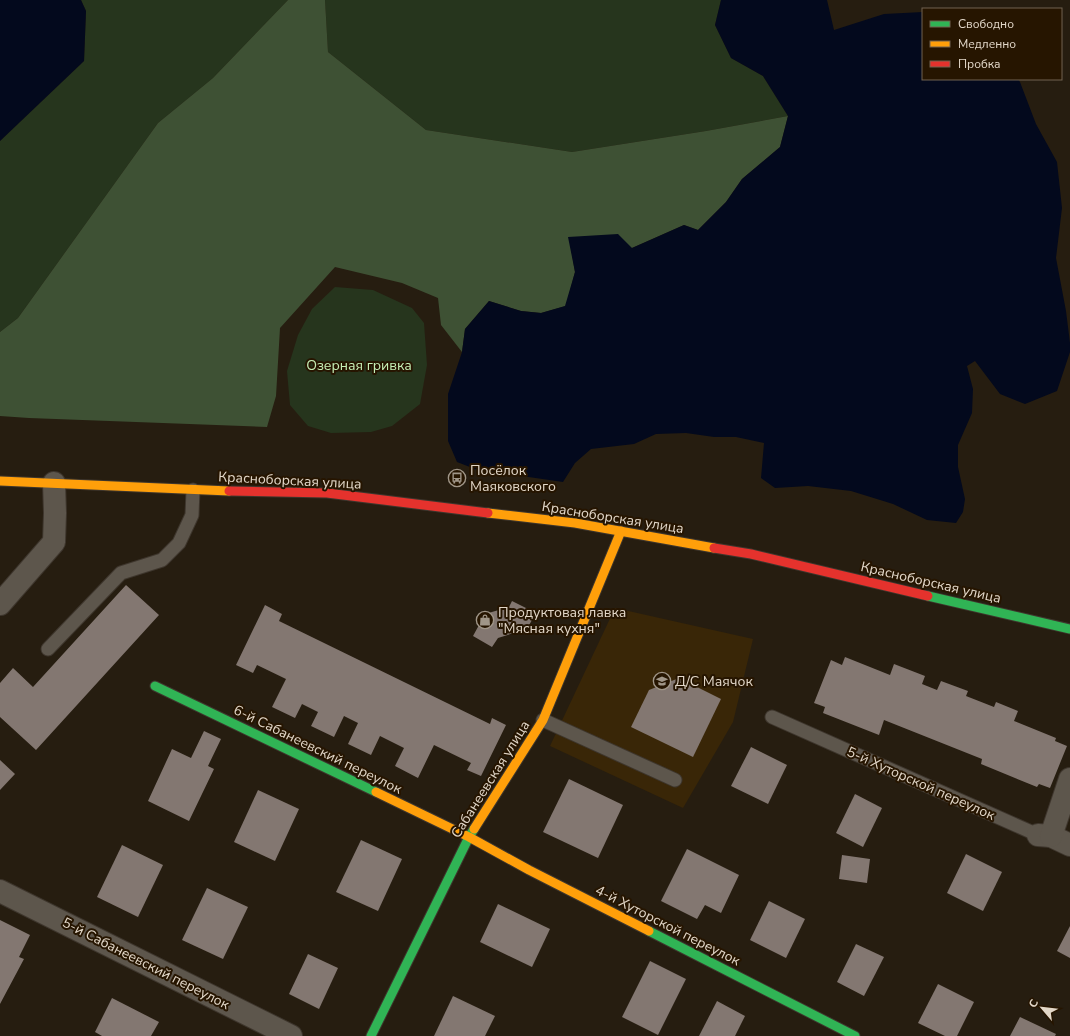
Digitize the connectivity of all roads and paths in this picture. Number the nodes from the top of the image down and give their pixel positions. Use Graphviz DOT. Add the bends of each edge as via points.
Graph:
graph roads {
  1 [pos="0,481"];
  2 [pos="54,483"];
  3 [pos="193,490"];
  4 [pos="621,531"];
  5 [pos="0,604"];
  6 [pos="1070,629"];
  7 [pos="48,649"];
  8 [pos="155,686"];
  9 [pos="772,717"];
  10 [pos="543,720"];
  11 [pos="1070,779"];
  12 [pos="675,780"];
  13 [pos="1044,835"];
  14 [pos="469,837"];
  15 [pos="1070,845"];
  16 [pos="0,891"];
  17 [pos="291,1036"];
  18 [pos="371,1036"];
  19 [pos="855,1036"];
  1 -- 2 [label="street, Красноборская улица"];
  2 -- 3 [label="street, Красноборская улица"];
  2 -- 5 [label="street" via="54,542"];
  3 -- 4 [label="street, Красноборская улица" via="327,493 575,523"];
  3 -- 7 [label="lane" via="192,515 179,543 162,560 121,572"];
  4 -- 6 [label="street, Красноборская улица" via="751,554"];
  4 -- 10 [label="street, Сабанеевская улица"];
  8 -- 14 [label="street, 6-й Сабанеевский переулок"];
  9 -- 13 [label="lane, 5-й Хуторской переулок"];
  10 -- 12 [label="lane"];
  10 -- 14 [label="street, Сабанеевская улица"];
  11 -- 13 [label="street"];
  13 -- 15 [label="street, 5-й Хуторской переулок"];
  14 -- 18 [label="street, Сабанеевская улица"];
  14 -- 19 [label="street, 4-й Хуторской переулок"];
  16 -- 17 [label="street, 5-й Сабанеевский переулок"];
}
